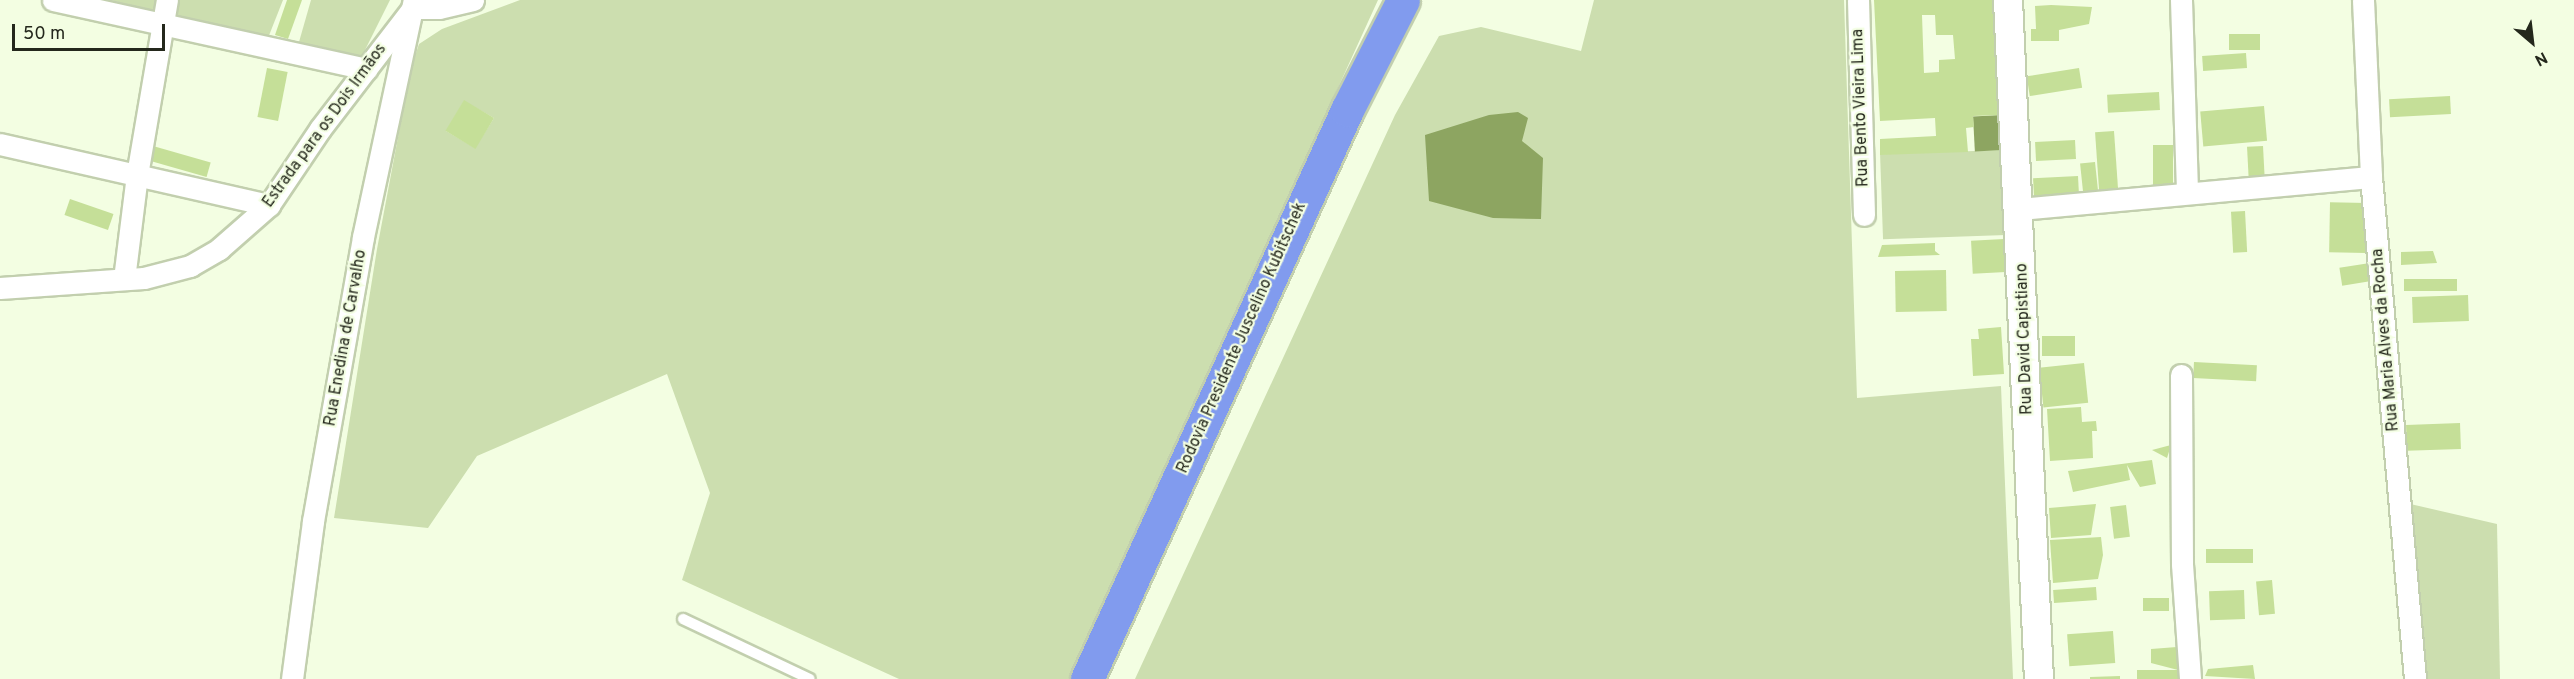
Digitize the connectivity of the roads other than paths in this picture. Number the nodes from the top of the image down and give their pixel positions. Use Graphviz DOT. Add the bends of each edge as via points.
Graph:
graph roads {
  1 [pos="53,0"];
  2 [pos="167,0"];
  3 [pos="473,0"];
  4 [pos="1403,0"];
  5 [pos="1858,0"];
  6 [pos="2008,0"];
  7 [pos="2181,0"];
  8 [pos="2363,0"];
  9 [pos="414,4"];
  10 [pos="164,26"];
  11 [pos="366,69"];
  12 [pos="0,144"];
  13 [pos="137,175"];
  14 [pos="2371,177"];
  15 [pos="2187,193"];
  16 [pos="268,205"];
  17 [pos="2019,208"];
  18 [pos="1864,215"];
  19 [pos="124,279"];
  20 [pos="0,288"];
  21 [pos="2181,375"];
  22 [pos="683,619"];
  23 [pos="292,679"];
  24 [pos="810,679"];
  25 [pos="1087,679"];
  26 [pos="2039,679"];
  27 [pos="2190,679"];
  28 [pos="2415,679"];
  1 -- 10 [label="street"];
  2 -- 10 [label="street"];
  3 -- 9 [label="street" via="439,8"];
  4 -- 25 [label="highway, Rodovia Presidente Juscelino Kubitschek" via="1328,150"];
  5 -- 18 [label="street, Rua Bento Vieira Lima"];
  6 -- 17 [label="street, Rua David Capistiano"];
  7 -- 15 [label="street"];
  8 -- 14 [label="street, Rua Maria Alves da Rocha"];
  9 -- 11 [label="street, Estrada para os Dois Irmãos"];
  9 -- 23 [label="street, Rua Enedina de Carvalho" via="363,237 313,521"];
  10 -- 11 [label="street"];
  10 -- 13 [label="street"];
  11 -- 16 [label="street, Estrada para os Dois Irmãos"];
  12 -- 13 [label="street"];
  13 -- 16 [label="street"];
  13 -- 19 [label="street"];
  14 -- 15 [label="street"];
  14 -- 28 [label="street, Rua Maria Alves da Rocha"];
  15 -- 17 [label="street"];
  16 -- 19 [label="street, Estrada para os Dois Irmãos" via="219,249 190,266"];
  17 -- 26 [label="street, Rua David Capistiano"];
  19 -- 20 [label="street, Estrada para os Dois Irmãos"];
  21 -- 27 [label="street" via="2182,564"];
  22 -- 24 [label="lane"];
}
